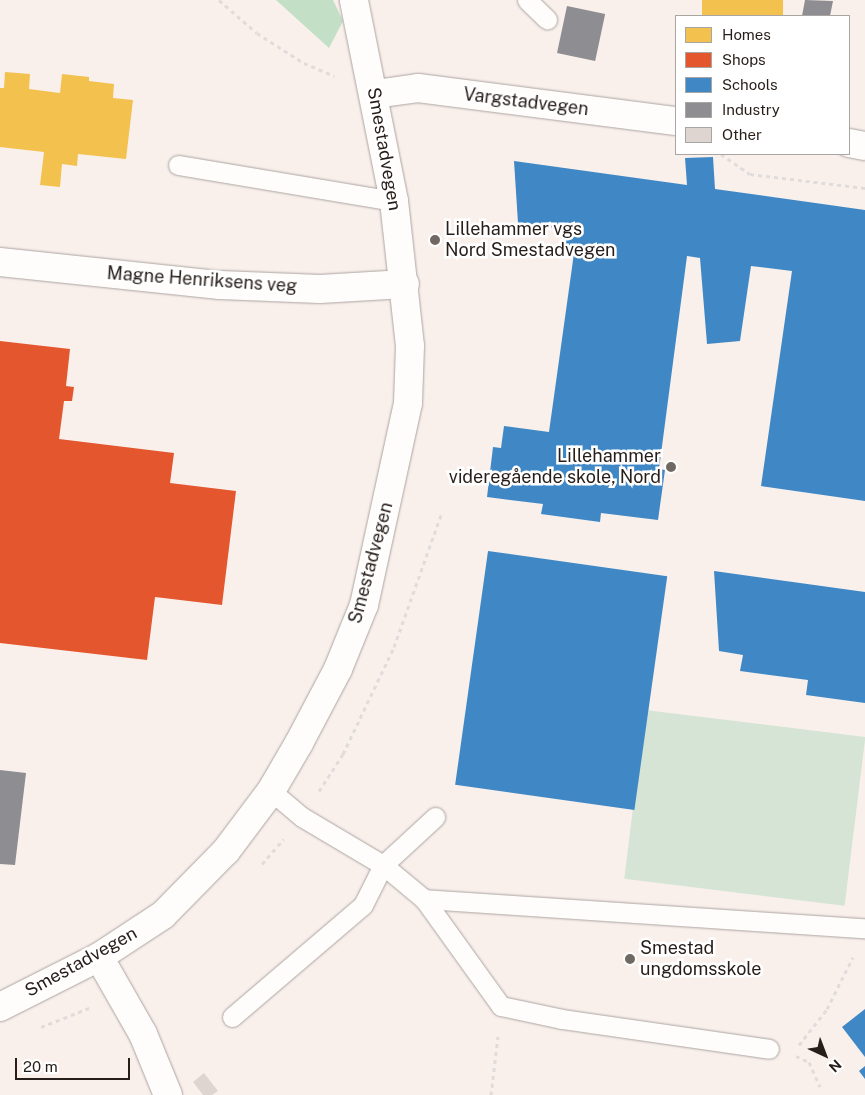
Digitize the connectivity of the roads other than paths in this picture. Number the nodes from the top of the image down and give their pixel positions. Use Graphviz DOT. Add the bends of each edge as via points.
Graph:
graph roads {
  1 [pos="360,0"];
  2 [pos="527,0"];
  3 [pos="547,19"];
  4 [pos="375,94"];
  5 [pos="675,121"];
  6 [pos="850,143"];
  7 [pos="865,146"];
  8 [pos="178,165"];
  9 [pos="394,201"];
  10 [pos="0,262"];
  11 [pos="405,284"];
  12 [pos="270,791"];
  13 [pos="435,817"];
  14 [pos="383,865"];
  15 [pos="424,899"];
  16 [pos="865,928"];
  17 [pos="99,957"];
  18 [pos="0,1006"];
  19 [pos="232,1017"];
  20 [pos="769,1050"];
  21 [pos="168,1095"];
  1 -- 4 [label="street, Smestadvegen"];
  2 -- 3 [label="lane"];
  4 -- 5 [label="street, Vargstadvegen" via="418,88"];
  4 -- 9 [label="street, Smestadvegen"];
  6 -- 7 [label="street"];
  8 -- 9 [label="lane"];
  9 -- 11 [label="street, Smestadvegen"];
  10 -- 11 [label="street, Magne Henriksens veg" via="220,285 320,289"];
  11 -- 12 [label="street, Smestadvegen" via="410,346 408,403 364,605 338,670"];
  12 -- 14 [label="lane" via="302,817"];
  12 -- 17 [label="street, Smestadvegen" via="226,851 163,915"];
  13 -- 14 [label="lane"];
  14 -- 15 [label="lane"];
  14 -- 19 [label="lane" via="363,905"];
  15 -- 16 [label="lane"];
  15 -- 20 [label="lane" via="501,1006 562,1019"];
  17 -- 18 [label="street, Smestadvegen"];
  17 -- 21 [label="street" via="143,1034"];
}
